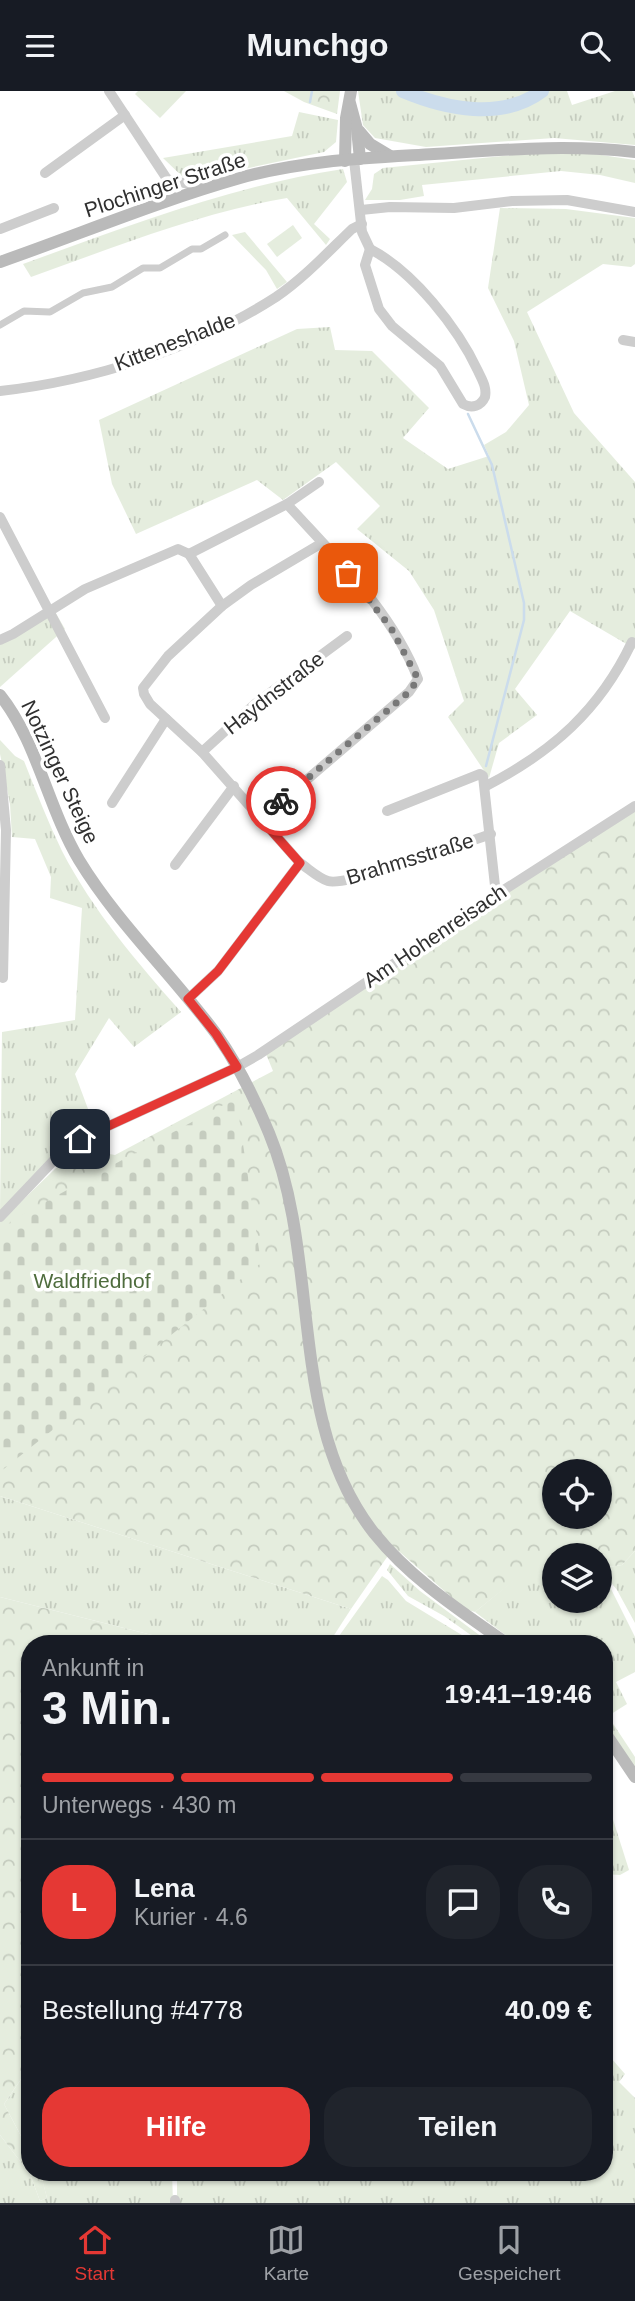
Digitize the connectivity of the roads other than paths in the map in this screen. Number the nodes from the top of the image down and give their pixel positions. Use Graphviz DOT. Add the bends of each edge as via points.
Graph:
graph roads {
  1 [pos="109,91"];
  2 [pos="350,97"];
  3 [pos="125,115"];
  4 [pos="357,129"];
  5 [pos="635,152"];
  6 [pos="391,157"];
  7 [pos="353,160"];
  8 [pos="45,173"];
  9 [pos="167,179"];
  10 [pos="205,189"];
  11 [pos="54,208"];
  12 [pos="146,210"];
  13 [pos="361,210"];
  14 [pos="635,212"];
  15 [pos="362,224"];
  16 [pos="0,229"];
  17 [pos="225,235"];
  18 [pos="370,250"];
  19 [pos="0,262"];
  20 [pos="0,325"];
  21 [pos="623,340"];
  22 [pos="635,342"];
  23 [pos="0,391"];
  24 [pos="319,482"];
  25 [pos="287,504"];
  26 [pos="0,517"];
  27 [pos="322,543"];
  28 [pos="189,554"];
  29 [pos="222,606"];
  30 [pos="50,610"];
  31 [pos="347,635"];
  32 [pos="0,640"];
  33 [pos="632,642"];
  34 [pos="0,695"];
  35 [pos="105,718"];
  36 [pos="166,719"];
  37 [pos="202,752"];
  38 [pos="0,765"];
  39 [pos="234,786"];
  40 [pos="486,786"];
  41 [pos="112,803"];
  42 [pos="635,806"];
  43 [pos="387,811"];
  44 [pos="261,819"];
  45 [pos="491,834"];
  46 [pos="300,863"];
  47 [pos="175,865"];
  48 [pos="496,895"];
  49 [pos="3,978"];
  50 [pos="188,999"];
  51 [pos="237,1067"];
  52 [pos="0,1217"];
  53 [pos="494,1635"];
  54 [pos="613,1744"];
  55 [pos="635,1777"];
  1 -- 3 [label="street"];
  2 -- 4 [label="main road"];
  2 -- 7 [label="main road" via="346,118"];
  3 -- 8 [label="street"];
  3 -- 9 [label="street"];
  4 -- 6 [label="main road"];
  4 -- 7 [label="main road"];
  5 -- 6 [label="main road, Plochinger Straße" via="565,147"];
  6 -- 7 [label="main road, Plochinger Straße"];
  7 -- 10 [label="main road, Plochinger Straße" via="294,166"];
  7 -- 13 [label="street"];
  9 -- 10 [label="street"];
  9 -- 12 [label="street" via="163,197"];
  10 -- 12 [label="main road, Plochinger Straße"];
  11 -- 16 [label="street"];
  12 -- 19 [label="main road, Plochinger Straße"];
  13 -- 14 [label="street" via="567,200"];
  13 -- 15 [label="street"];
  15 -- 18 [label="street"];
  15 -- 23 [label="street, Kitteneshalde" via="278,296 214,330 72,379"];
  17 -- 20 [label="street" via="159,268 143,268 112,287 83,293 50,312 24,311"];
  18 -- 18 [label="street" via="434,303 468,348 486,392 483,401 472,407 463,404 440,366 379,309 365,265"];
  21 -- 22 [label="street"];
  24 -- 25 [label="street"];
  25 -- 27 [label="street"];
  25 -- 28 [label="street"];
  26 -- 30 [label="street"];
  27 -- 29 [label="street"];
  27 -- 44 [label="street" via="376,608 418,679 409,692"];
  28 -- 29 [label="street"];
  28 -- 30 [label="street" via="172,550"];
  29 -- 36 [label="street, Brahmsstraße" via="143,688"];
  30 -- 32 [label="street"];
  30 -- 35 [label="street"];
  31 -- 37 [label="street, Haydnstraße" via="255,704"];
  33 -- 40 [label="street" via="612,680 572,728"];
  34 -- 50 [label="main road, Notzinger Steige" via="24,736 80,860"];
  36 -- 37 [label="street, Brahmsstraße"];
  36 -- 41 [label="street"];
  37 -- 39 [label="street, Brahmsstraße"];
  38 -- 49 [label="street" via="6,830"];
  39 -- 44 [label="street, Brahmsstraße"];
  39 -- 47 [label="street"];
  40 -- 43 [label="street" via="480,774"];
  40 -- 45 [label="street"];
  42 -- 48 [label="street, Am Hohenreisach"];
  44 -- 46 [label="street, Brahmsstraße"];
  45 -- 46 [label="street, Brahmsstraße" via="341,881 330,882"];
  45 -- 48 [label="street"];
  46 -- 50 [label="street" via="218,971"];
  48 -- 51 [label="street, Am Hohenreisach"];
  50 -- 51 [label="main road, Notzinger Steige"];
  51 -- 52 [label="street" via="80,1139"];
  51 -- 53 [label="main road, Notzinger Steige" via="269,1132 288,1185 318,1400 344,1481 373,1531 416,1578"];
  54 -- 55 [label="main road"];
}
